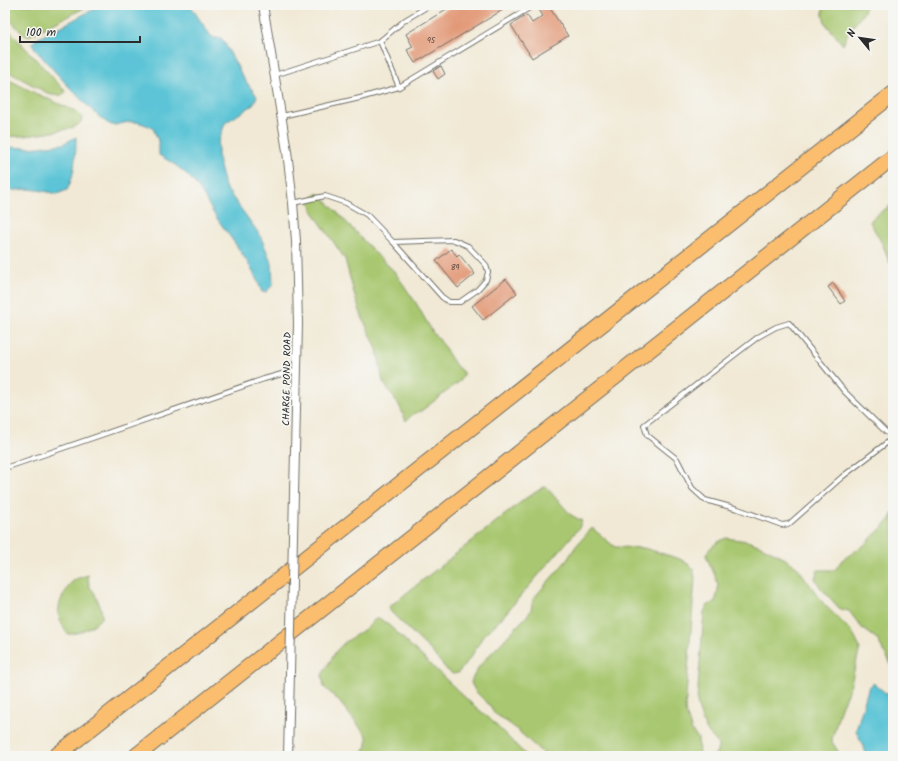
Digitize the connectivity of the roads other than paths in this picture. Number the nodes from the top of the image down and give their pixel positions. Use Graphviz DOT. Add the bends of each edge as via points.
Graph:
graph roads {
  1 [pos="263,5"];
  2 [pos="430,5"];
  3 [pos="530,5"];
  4 [pos="380,41"];
  5 [pos="275,75"];
  6 [pos="399,87"];
  7 [pos="893,94"];
  8 [pos="282,116"];
  9 [pos="893,157"];
  10 [pos="293,203"];
  11 [pos="394,242"];
  12 [pos="296,370"];
  13 [pos="893,436"];
  14 [pos="5,468"];
  15 [pos="56,756"];
  16 [pos="136,756"];
  17 [pos="288,756"];
  1 -- 5 [label="street, CHARGE POND ROAD"];
  2 -- 4 [label="lane" via="405,20"];
  3 -- 6 [label="lane" via="531,7"];
  4 -- 5 [label="lane"];
  4 -- 6 [label="lane"];
  5 -- 8 [label="street, CHARGE POND ROAD"];
  6 -- 8 [label="lane"];
  7 -- 15 [label="highway"];
  8 -- 10 [label="street, CHARGE POND ROAD"];
  9 -- 16 [label="highway"];
  10 -- 11 [label="lane" via="325,196 346,203 367,216"];
  10 -- 12 [label="street, CHARGE POND ROAD" via="298,304"];
  11 -- 11 [label="lane" via="454,240 468,246 486,266 486,280 460,302 450,302 442,297"];
  12 -- 14 [label="lane"];
  12 -- 17 [label="street, CHARGE POND ROAD, bridge"];
  13 -- 13 [label="lane" via="844,391 789,323 758,337 644,425 647,435 677,459 692,488 705,500 782,525 789,524"];
}
